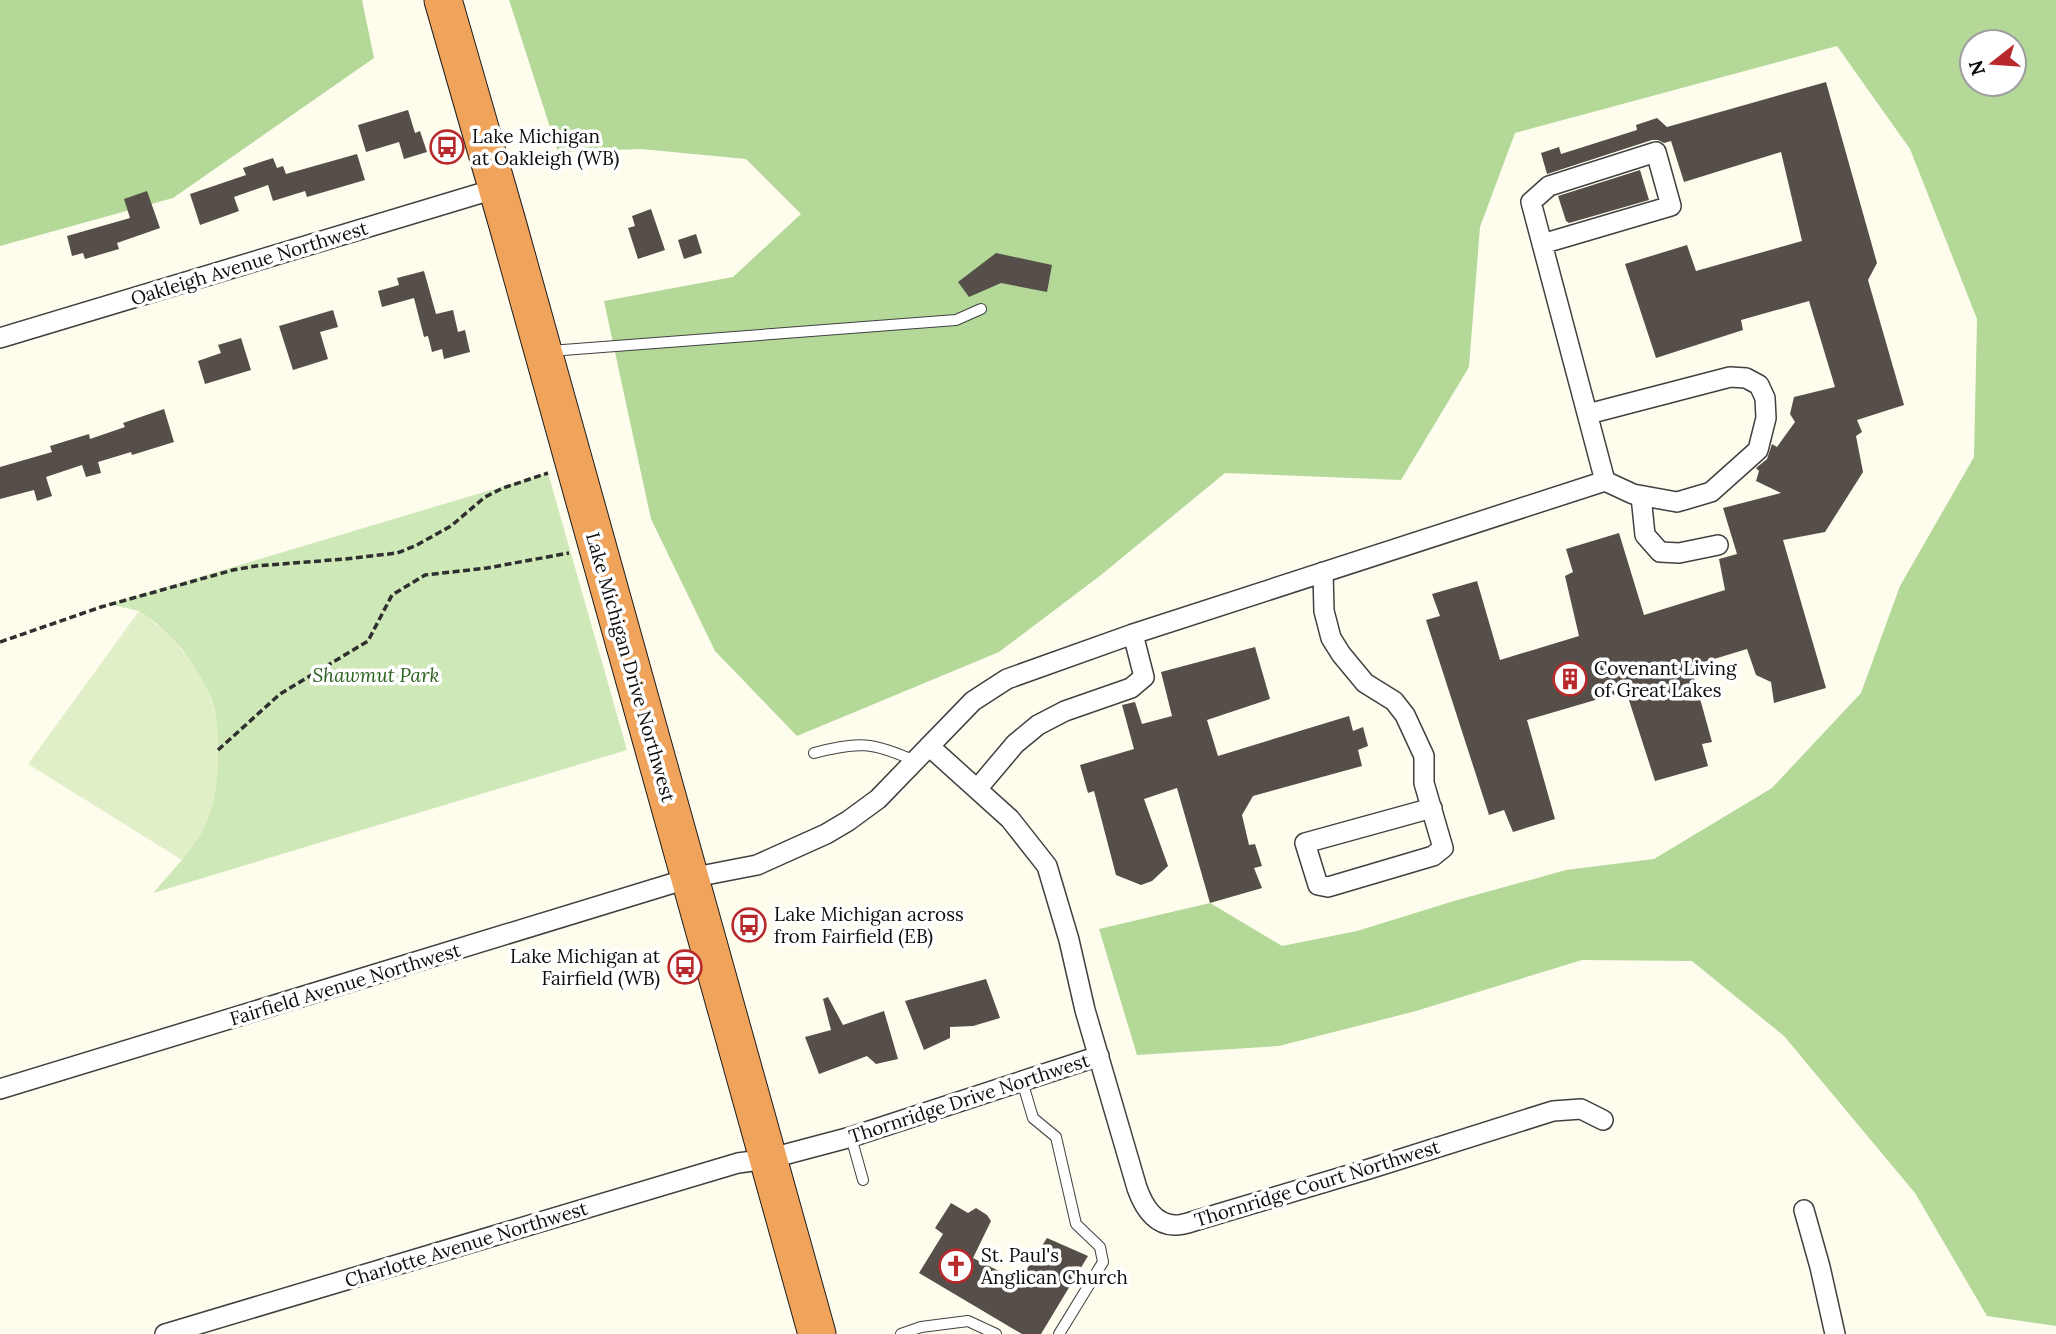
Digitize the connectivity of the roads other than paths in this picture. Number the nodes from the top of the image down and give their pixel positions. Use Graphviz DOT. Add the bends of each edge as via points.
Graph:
graph roads {
  1 [pos="443,0"];
  2 [pos="498,188"];
  3 [pos="1542,244"];
  4 [pos="981,309"];
  5 [pos="0,338"];
  6 [pos="543,352"];
  7 [pos="1588,414"];
  8 [pos="1605,481"];
  9 [pos="1642,496"];
  10 [pos="1718,545"];
  11 [pos="1323,572"];
  12 [pos="1133,634"];
  13 [pos="929,746"];
  14 [pos="814,753"];
  15 [pos="915,761"];
  16 [pos="978,788"];
  17 [pos="1432,808"];
  18 [pos="690,878"];
  19 [pos="1099,1056"];
  20 [pos="1022,1081"];
  21 [pos="0,1089"];
  22 [pos="1603,1120"];
  23 [pos="851,1137"];
  24 [pos="768,1159"];
  25 [pos="863,1180"];
  26 [pos="1804,1210"];
  27 [pos="166,1334"];
  28 [pos="817,1334"];
  29 [pos="901,1334"];
  30 [pos="996,1334"];
  31 [pos="1059,1334"];
  32 [pos="1835,1334"];
  1 -- 2 [label="highway, Lake Michigan Drive Northwest"];
  2 -- 5 [label="street, Oakleigh Avenue Northwest"];
  2 -- 6 [label="highway, Lake Michigan Drive Northwest"];
  3 -- 3 [label="street" via="1671,206 1656,152 1549,186 1531,202"];
  3 -- 7 [label="street"];
  4 -- 6 [label="lane" via="956,320"];
  6 -- 18 [label="highway, Lake Michigan Drive Northwest"];
  7 -- 8 [label="street"];
  7 -- 9 [label="street" via="1730,377 1759,385 1766,418 1758,450 1711,492 1676,502"];
  8 -- 9 [label="street"];
  8 -- 11 [label="street, Fairfield Avenue Northwest"];
  9 -- 10 [label="street" via="1645,535 1660,552"];
  11 -- 12 [label="street, Fairfield Avenue Northwest"];
  11 -- 17 [label="street" via="1324,611 1331,638 1366,683 1394,701 1405,715 1424,757 1424,783"];
  12 -- 13 [label="street, Fairfield Avenue Northwest" via="1007,680 973,701"];
  12 -- 16 [label="street" via="1144,677 1131,688 1038,725 1015,744"];
  13 -- 15 [label="street, Fairfield Avenue Northwest"];
  13 -- 16 [label="street, Thornridge Drive Northwest"];
  14 -- 15 [label="lane" via="858,744"];
  15 -- 18 [label="street, Fairfield Avenue Northwest" via="878,799 826,834 757,865"];
  16 -- 19 [label="street, Thornridge Drive Northwest" via="1047,866"];
  17 -- 17 [label="street" via="1443,848 1433,856 1328,887 1318,885 1306,843"];
  18 -- 21 [label="street, Fairfield Avenue Northwest"];
  18 -- 24 [label="highway, Lake Michigan Drive Northwest"];
  19 -- 20 [label="street, Thornridge Drive Northwest"];
  19 -- 22 [label="street, Thornridge Court Northwest" via="1144,1207 1158,1221 1174,1226 1553,1111 1581,1108"];
  20 -- 23 [label="street, Thornridge Drive Northwest"];
  20 -- 31 [label="lane" via="1033,1118 1056,1137 1076,1224 1100,1247 1103,1262"];
  23 -- 24 [label="street, Thornridge Drive Northwest"];
  23 -- 25 [label="lane"];
  24 -- 27 [label="street, Charlotte Avenue Northwest" via="738,1163"];
  24 -- 28 [label="highway, Lake Michigan Drive Northwest"];
  26 -- 32 [label="street"];
  29 -- 30 [label="lane" via="968,1321"];
}
